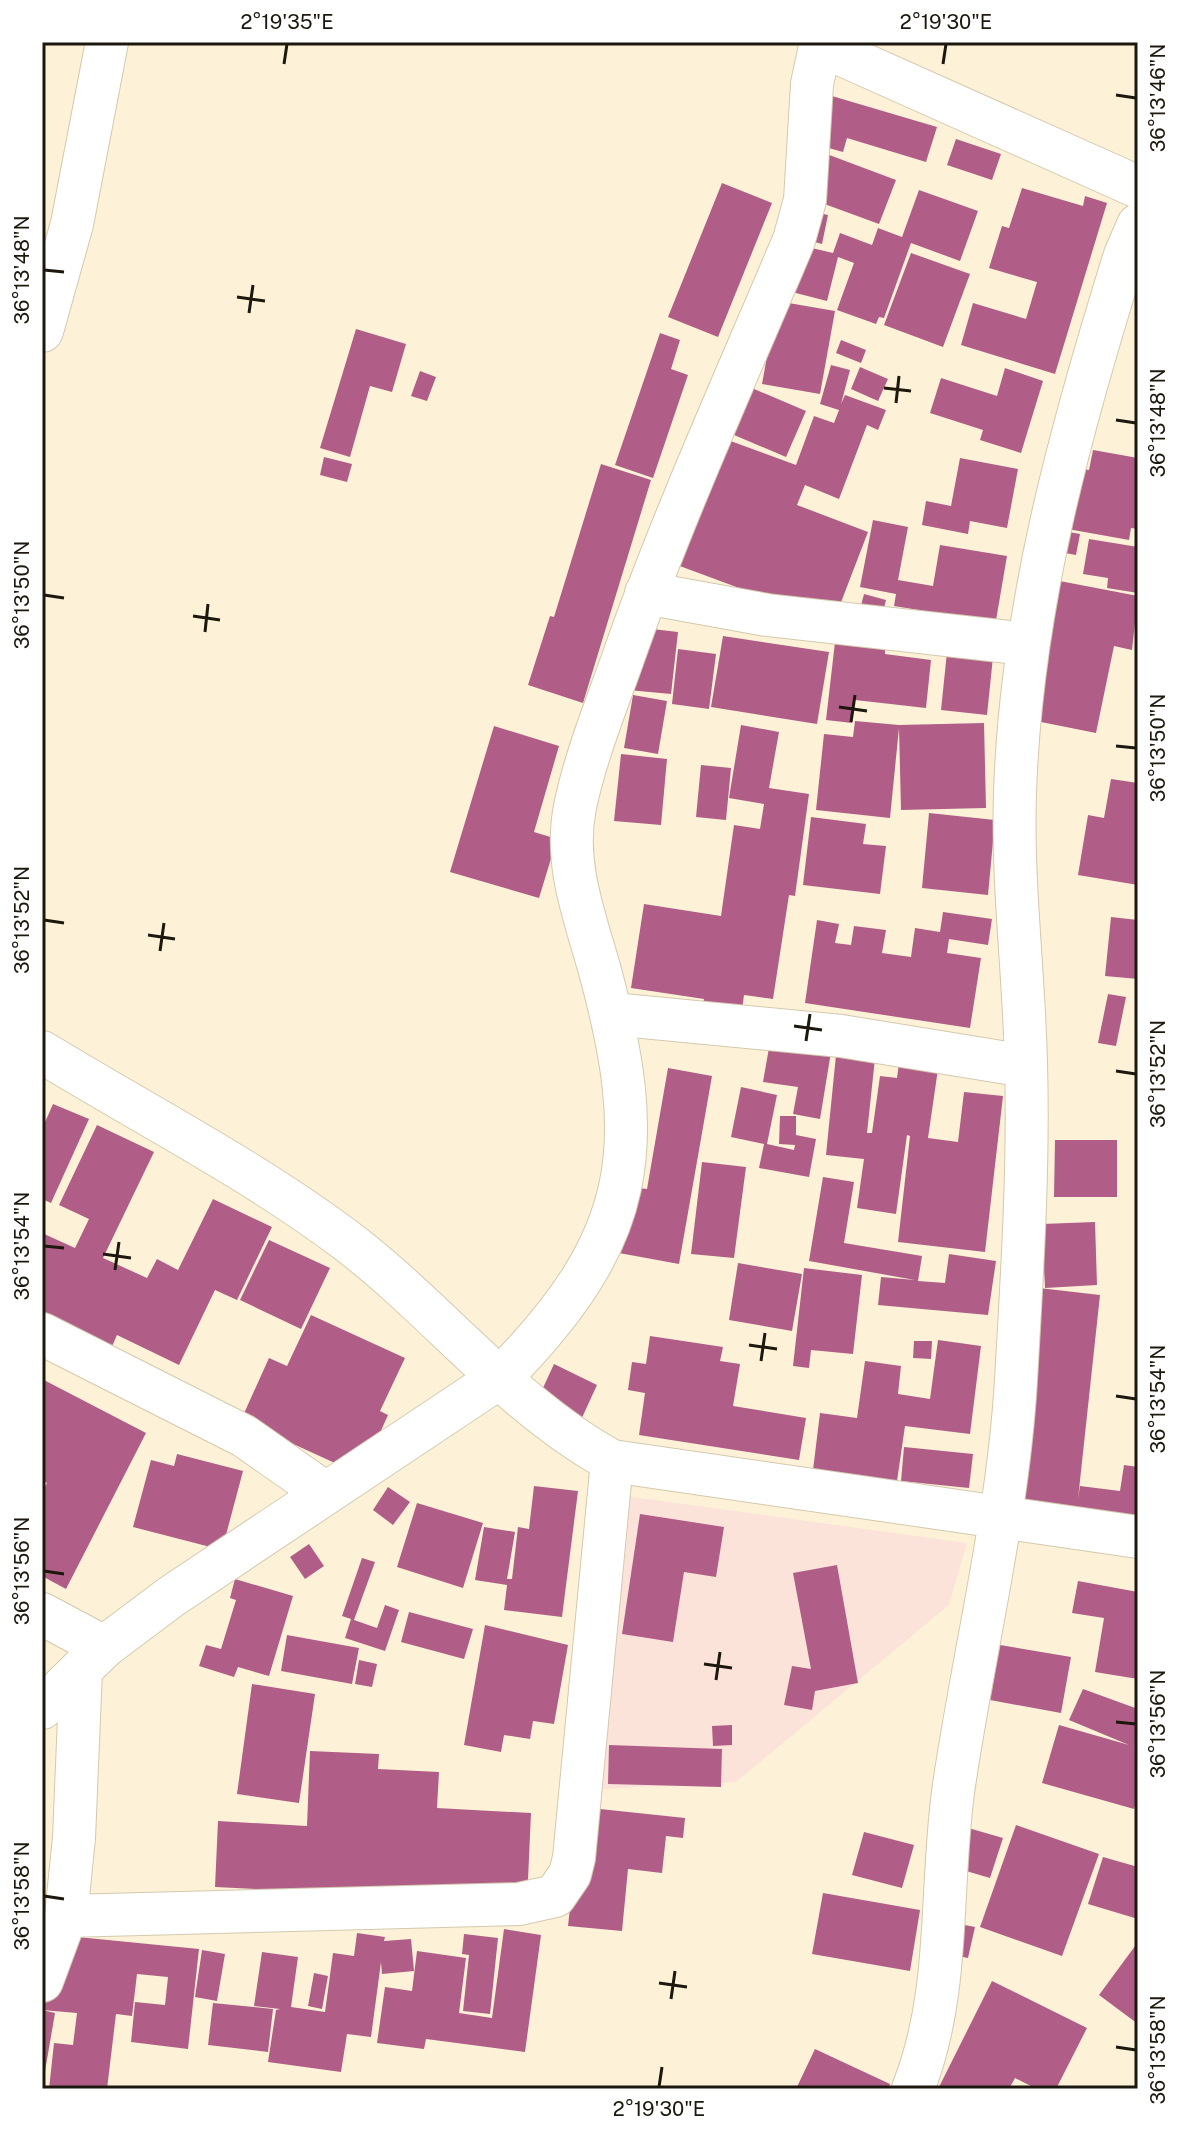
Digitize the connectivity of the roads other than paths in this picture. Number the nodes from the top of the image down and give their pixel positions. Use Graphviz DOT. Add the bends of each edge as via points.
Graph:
graph roads {
  1 [pos="107,42"];
  2 [pos="820,43"];
  3 [pos="1138,187"];
  4 [pos="1138,225"];
  5 [pos="42,331"];
  6 [pos="646,593"];
  7 [pos="1027,644"];
  8 [pos="612,1014"];
  9 [pos="42,1052"];
  10 [pos="1026,1066"];
  11 [pos="42,1334"];
  12 [pos="502,1376"];
  13 [pos="612,1461"];
  14 [pos="324,1492"];
  15 [pos="1003,1520"];
  16 [pos="1138,1537"];
  17 [pos="42,1614"];
  18 [pos="93,1658"];
  19 [pos="42,1708"];
  20 [pos="66,1916"];
  21 [pos="42,1981"];
  22 [pos="913,2089"];
  1 -- 5 [label="street" via="72,224"];
  2 -- 3 [label="street"];
  2 -- 6 [label="street" via="812,84 805,200 794,240"];
  4 -- 7 [label="street" via="1067,450"];
  6 -- 7 [label="street" via="767,615"];
  6 -- 8 [label="street" via="575,807 570,846"];
  7 -- 10 [label="street" via="1015,794"];
  8 -- 10 [label="street" via="841,1036"];
  8 -- 12 [label="street" via="626,1130 625,1175 615,1213 599,1255 575,1291 546,1332"];
  9 -- 12 [label="street" via="304,1210 408,1290"];
  10 -- 15 [label="street" via="1017,1354"];
  11 -- 14 [label="street" via="244,1436"];
  12 -- 13 [label="street" via="557,1428"];
  12 -- 14 [label="street"];
  13 -- 15 [label="street"];
  13 -- 20 [label="street" via="574,1858 555,1896 519,1904"];
  14 -- 18 [label="street"];
  15 -- 16 [label="street"];
  15 -- 22 [label="street" via="954,1788 939,1990"];
  17 -- 18 [label="street"];
  18 -- 19 [label="street"];
  18 -- 20 [label="street"];
  20 -- 21 [label="street"];
}
